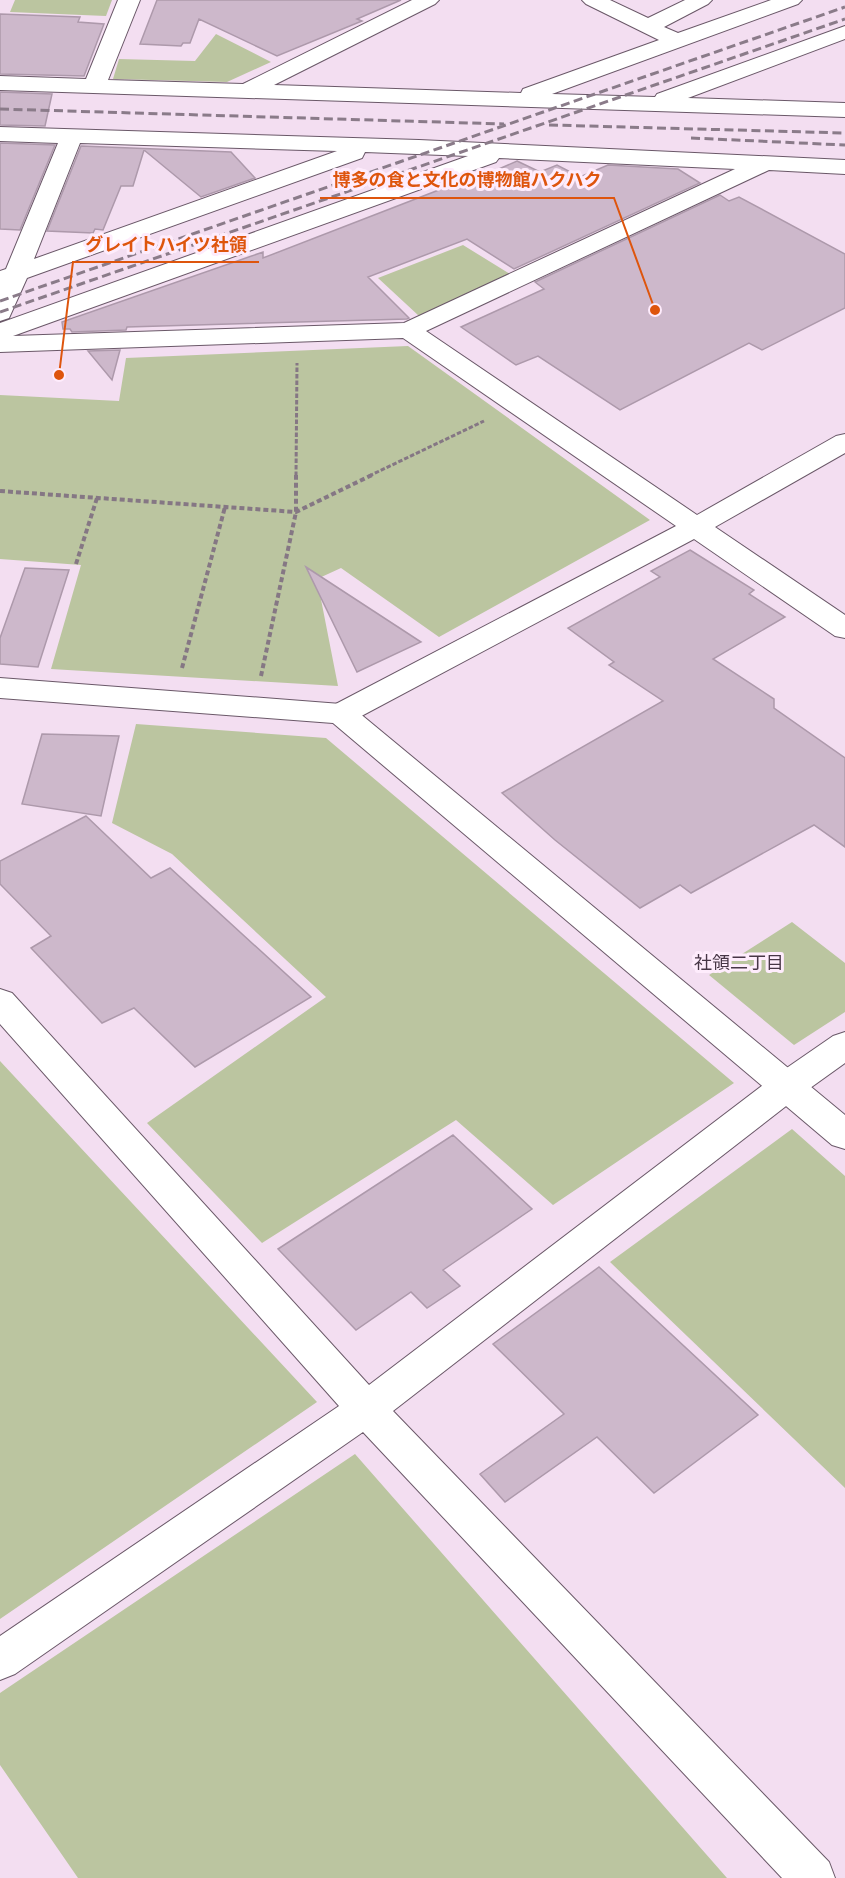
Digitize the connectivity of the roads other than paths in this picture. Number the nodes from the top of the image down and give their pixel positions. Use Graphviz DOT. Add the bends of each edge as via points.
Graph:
graph roads {
  1 [pos="129,0"];
  2 [pos="428,0"];
  3 [pos="593,0"];
  4 [pos="701,0"];
  5 [pos="792,0"];
  6 [pos="649,26"];
  7 [pos="845,32"];
  8 [pos="678,42"];
  9 [pos="0,83"];
  10 [pos="95,85"];
  11 [pos="246,90"];
  12 [pos="515,99"];
  13 [pos="649,105"];
  14 [pos="845,110"];
  15 [pos="0,134"];
  16 [pos="72,136"];
  17 [pos="372,146"];
  18 [pos="504,152"];
  19 [pos="764,165"];
  20 [pos="845,168"];
  21 [pos="9,276"];
  22 [pos="0,313"];
  23 [pos="408,330"];
  24 [pos="0,332"];
  25 [pos="0,344"];
  26 [pos="845,442"];
  27 [pos="696,525"];
  28 [pos="845,629"];
  29 [pos="0,688"];
  30 [pos="341,714"];
  31 [pos="0,1002"];
  32 [pos="845,1045"];
  33 [pos="787,1086"];
  34 [pos="845,1135"];
  35 [pos="366,1408"];
  36 [pos="0,1660"];
  37 [pos="813,1878"];
  1 -- 10 [label="street"];
  2 -- 11 [label="street"];
  3 -- 6 [label="street"];
  4 -- 6 [label="street"];
  5 -- 8 [label="street"];
  6 -- 8 [label="street"];
  7 -- 13 [label="street"];
  8 -- 12 [label="street"];
  9 -- 10 [label="street"];
  10 -- 11 [label="street"];
  11 -- 12 [label="street"];
  12 -- 13 [label="street"];
  13 -- 14 [label="street"];
  15 -- 16 [label="street"];
  16 -- 17 [label="street"];
  16 -- 21 [label="street"];
  17 -- 18 [label="street"];
  17 -- 21 [label="street"];
  18 -- 19 [label="street"];
  18 -- 24 [label="street"];
  19 -- 20 [label="street"];
  19 -- 23 [label="street"];
  21 -- 22 [label="street"];
  23 -- 25 [label="street"];
  23 -- 27 [label="street"];
  26 -- 27 [label="street"];
  27 -- 28 [label="street"];
  27 -- 30 [label="street"];
  29 -- 30 [label="street"];
  30 -- 33 [label="street"];
  31 -- 35 [label="street"];
  32 -- 33 [label="street"];
  33 -- 34 [label="street"];
  33 -- 35 [label="street"];
  35 -- 36 [label="street"];
  35 -- 37 [label="street"];
}
